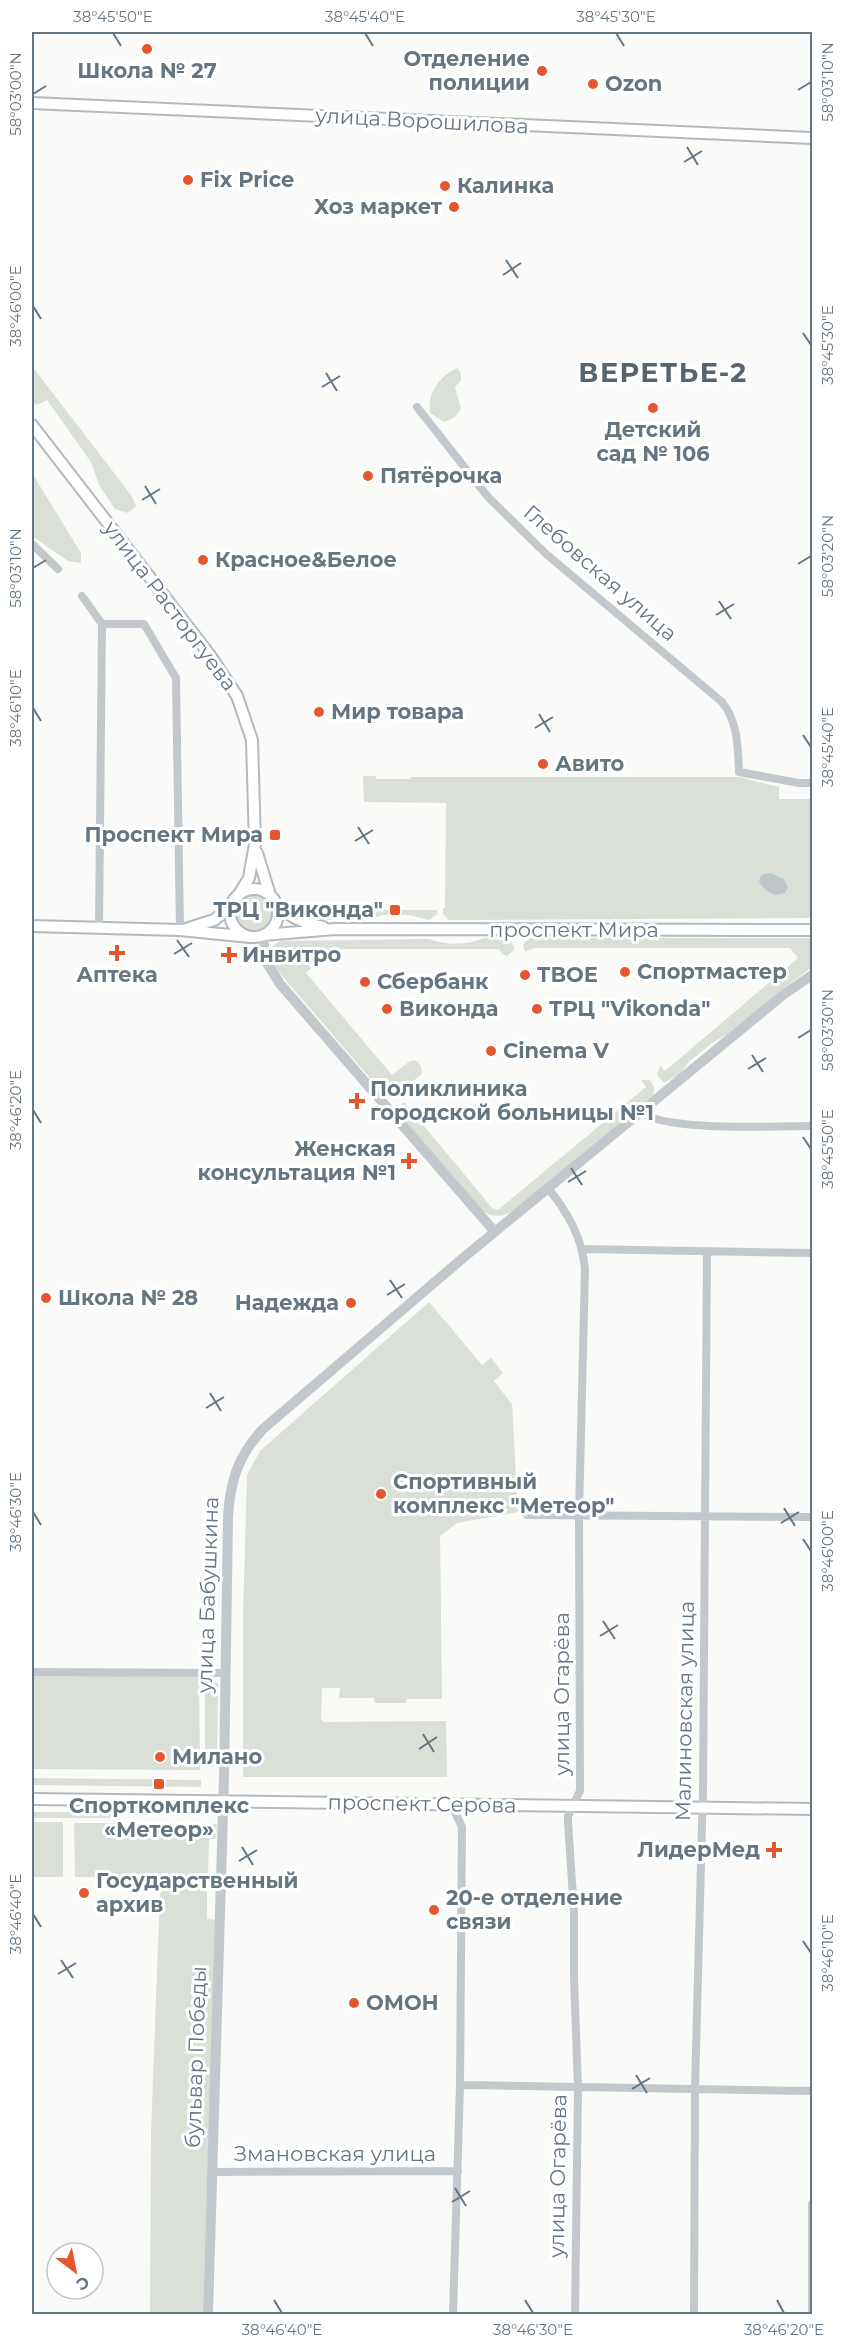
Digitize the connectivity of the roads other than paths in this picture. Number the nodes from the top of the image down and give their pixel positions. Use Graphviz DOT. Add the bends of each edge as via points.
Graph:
graph roads {
  1 [pos="32,104"];
  2 [pos="813,138"];
  3 [pos="417,408"];
  4 [pos="32,425"];
  5 [pos="32,544"];
  6 [pos="58,569"];
  7 [pos="82,596"];
  8 [pos="102,624"];
  9 [pos="813,783"];
  10 [pos="255,844"];
  11 [pos="273,900"];
  12 [pos="235,901"];
  13 [pos="32,926"];
  14 [pos="99,928"];
  15 [pos="335,929"];
  16 [pos="180,930"];
  17 [pos="813,930"];
  18 [pos="263,936"];
  19 [pos="250,937"];
  20 [pos="813,975"];
  21 [pos="640,1112"];
  22 [pos="813,1126"];
  23 [pos="549,1188"];
  24 [pos="495,1232"];
  25 [pos="583,1249"];
  26 [pos="707,1252"];
  27 [pos="813,1253"];
  28 [pos="579,1514"];
  29 [pos="527,1515"];
  30 [pos="706,1516"];
  31 [pos="813,1517"];
  32 [pos="32,1672"];
  33 [pos="225,1673"];
  34 [pos="32,1799"];
  35 [pos="223,1801"];
  36 [pos="451,1804"];
  37 [pos="573,1806"];
  38 [pos="702,1808"];
  39 [pos="813,1809"];
  40 [pos="460,2085"];
  41 [pos="578,2088"];
  42 [pos="695,2088"];
  43 [pos="813,2091"];
  44 [pos="458,2171"];
  45 [pos="212,2172"];
  46 [pos="813,2204"];
  47 [pos="208,2314"];
  48 [pos="453,2314"];
  49 [pos="574,2314"];
  50 [pos="694,2314"];
  51 [pos="812,2314"];
  1 -- 2 [label="main road, улица Ворошилова"];
  3 -- 9 [label="street, Глебовская улица" via="488,497 544,553 717,697 736,730 739,772"];
  4 -- 10 [label="main road, улица Расторгуева" via="209,654 237,696 252,740"];
  5 -- 6 [label="street"];
  7 -- 8 [label="street"];
  8 -- 14 [label="street"];
  8 -- 16 [label="street" via="144,624 176,678"];
  10 -- 11 [label="main road, улица Расторгуева"];
  10 -- 12 [label="main road, улица Расторгуева" via="249,878"];
  11 -- 12 [label="main road" via="254,890"];
  11 -- 15 [label="main road, проспект Мира" via="301,921"];
  11 -- 18 [label="main road" via="277,921"];
  12 -- 16 [label="main road" via="214,920"];
  12 -- 19 [label="main road" via="232,923"];
  13 -- 14 [label="main road"];
  14 -- 16 [label="main road"];
  15 -- 17 [label="main road, проспект Мира"];
  15 -- 18 [label="main road, проспект Мира"];
  16 -- 19 [label="main road"];
  18 -- 19 [label="main road"];
  18 -- 24 [label="street" via="265,960 280,984"];
  20 -- 21 [label="street, улица Бабушкина"];
  21 -- 22 [label="street" via="653,1120 679,1125"];
  21 -- 23 [label="street, улица Бабушкина"];
  23 -- 24 [label="street, улица Бабушкина"];
  23 -- 25 [label="street, улица Огарёва" via="571,1220"];
  24 -- 33 [label="street, улица Бабушкина" via="268,1425 242,1455 229,1495"];
  25 -- 26 [label="street"];
  25 -- 28 [label="street, улица Огарёва"];
  26 -- 27 [label="street"];
  26 -- 30 [label="street, Малиновская улица"];
  28 -- 29 [label="street"];
  28 -- 30 [label="street"];
  28 -- 37 [label="street, улица Огарёва" via="580,1791"];
  30 -- 31 [label="street"];
  30 -- 38 [label="street, Малиновская улица"];
  32 -- 33 [label="street"];
  33 -- 35 [label="street, улица Бабушкина"];
  34 -- 35 [label="main road, проспект Серова"];
  35 -- 36 [label="main road, проспект Серова"];
  35 -- 45 [label="street, бульвар Победы"];
  36 -- 37 [label="main road, проспект Серова"];
  36 -- 40 [label="street" via="462,1827"];
  37 -- 38 [label="main road, проспект Серова"];
  37 -- 41 [label="street, улица Огарёва" via="568,1822"];
  38 -- 39 [label="main road, проспект Серова"];
  38 -- 42 [label="street, Малиновская улица"];
  40 -- 41 [label="street"];
  40 -- 44 [label="street"];
  41 -- 42 [label="street"];
  41 -- 49 [label="street, улица Огарёва"];
  42 -- 43 [label="street"];
  42 -- 50 [label="street, Малиновская улица"];
  44 -- 45 [label="street, Змановская улица"];
  44 -- 48 [label="street"];
  45 -- 47 [label="street, бульвар Победы"];
  46 -- 51 [label="street"];
}
